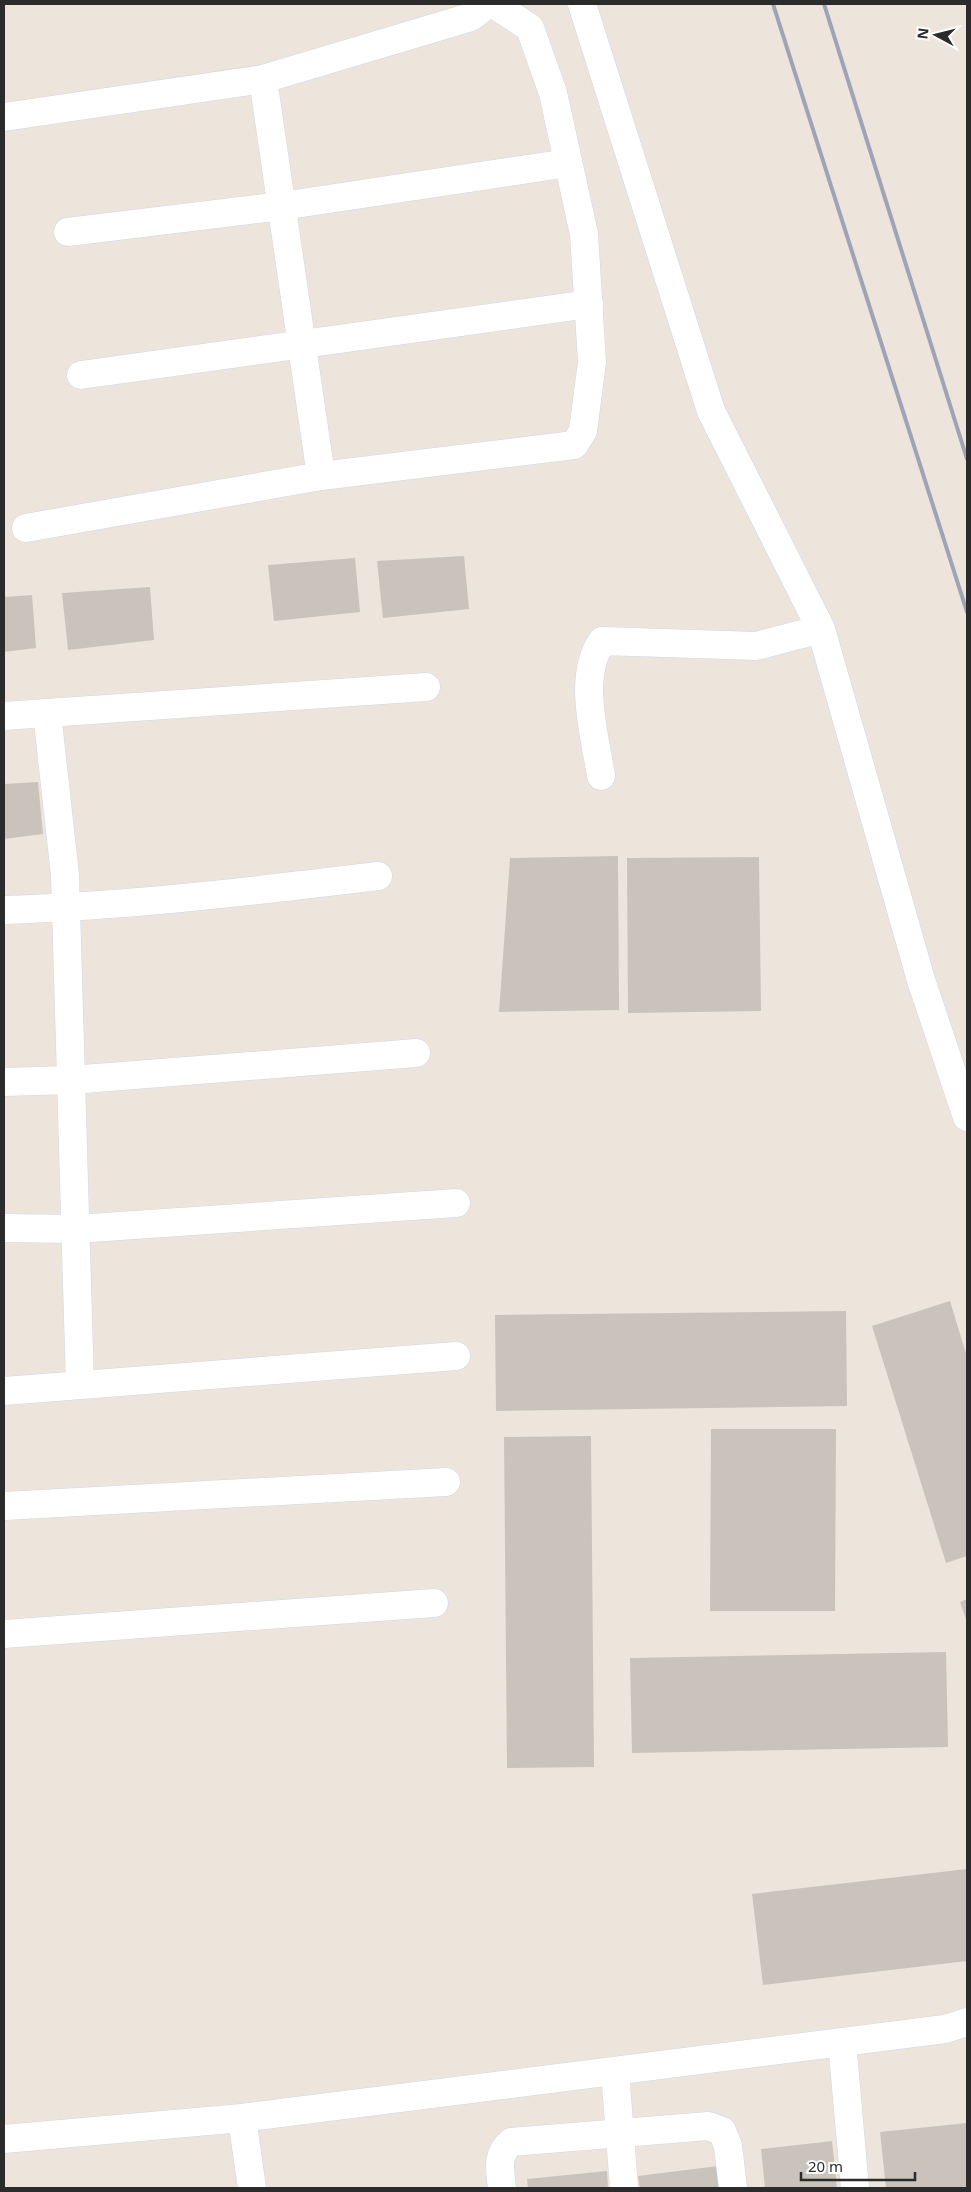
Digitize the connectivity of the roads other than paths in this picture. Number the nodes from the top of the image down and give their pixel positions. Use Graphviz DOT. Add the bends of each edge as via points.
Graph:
graph roads {
  1 [pos="488,4"];
  2 [pos="494,4"];
  3 [pos="582,4"];
  4 [pos="263,79"];
  5 [pos="4,117"];
  6 [pos="568,163"];
  7 [pos="282,206"];
  8 [pos="68,232"];
  9 [pos="589,304"];
  10 [pos="302,344"];
  11 [pos="81,375"];
  12 [pos="321,476"];
  13 [pos="26,528"];
  14 [pos="821,629"];
  15 [pos="426,687"];
  16 [pos="47,713"];
  17 [pos="4,716"];
  18 [pos="602,776"];
  19 [pos="378,876"];
  20 [pos="66,908"];
  21 [pos="4,910"];
  22 [pos="416,1053"];
  23 [pos="71,1080"];
  24 [pos="4,1082"];
  25 [pos="967,1117"];
  26 [pos="456,1202"];
  27 [pos="4,1228"];
  28 [pos="76,1229"];
  29 [pos="456,1356"];
  30 [pos="80,1385"];
  31 [pos="4,1391"];
  32 [pos="446,1482"];
  33 [pos="4,1506"];
  34 [pos="434,1603"];
  35 [pos="4,1634"];
  36 [pos="967,2022"];
  37 [pos="842,2042"];
  38 [pos="615,2071"];
  39 [pos="242,2118"];
  40 [pos="618,2133"];
  41 [pos="4,2139"];
  42 [pos="252,2188"];
  43 [pos="502,2188"];
  44 [pos="624,2188"];
  45 [pos="733,2188"];
  46 [pos="855,2188"];
  1 -- 4 [label="street" via="471,17"];
  2 -- 6 [label="street" via="530,28 552,93"];
  3 -- 14 [label="street" via="711,411"];
  4 -- 5 [label="street"];
  4 -- 7 [label="street"];
  6 -- 7 [label="street"];
  6 -- 9 [label="street" via="584,234"];
  7 -- 8 [label="street"];
  7 -- 10 [label="street"];
  9 -- 10 [label="street"];
  9 -- 12 [label="street" via="592,362 583,431 574,445"];
  10 -- 11 [label="street"];
  10 -- 12 [label="street"];
  12 -- 13 [label="street"];
  14 -- 18 [label="street" via="756,646 602,641 595,651 588,692"];
  14 -- 25 [label="street" via="921,980"];
  15 -- 16 [label="street"];
  16 -- 17 [label="street"];
  16 -- 20 [label="street" via="66,875"];
  19 -- 20 [label="street" via="258,891"];
  20 -- 21 [label="street"];
  20 -- 23 [label="street"];
  22 -- 23 [label="street"];
  23 -- 24 [label="street"];
  23 -- 28 [label="street"];
  26 -- 28 [label="street"];
  27 -- 28 [label="street"];
  28 -- 30 [label="street"];
  29 -- 30 [label="street"];
  30 -- 31 [label="street"];
  32 -- 33 [label="street"];
  34 -- 35 [label="street"];
  36 -- 37 [label="street" via="945,2029"];
  37 -- 38 [label="street"];
  37 -- 46 [label="street"];
  38 -- 39 [label="street"];
  38 -- 40 [label="street"];
  39 -- 41 [label="street"];
  39 -- 42 [label="street"];
  40 -- 43 [label="street" via="511,2142 503,2148 498,2161"];
  40 -- 44 [label="street"];
  40 -- 45 [label="street" via="708,2126 722,2131 728,2146"];
}
